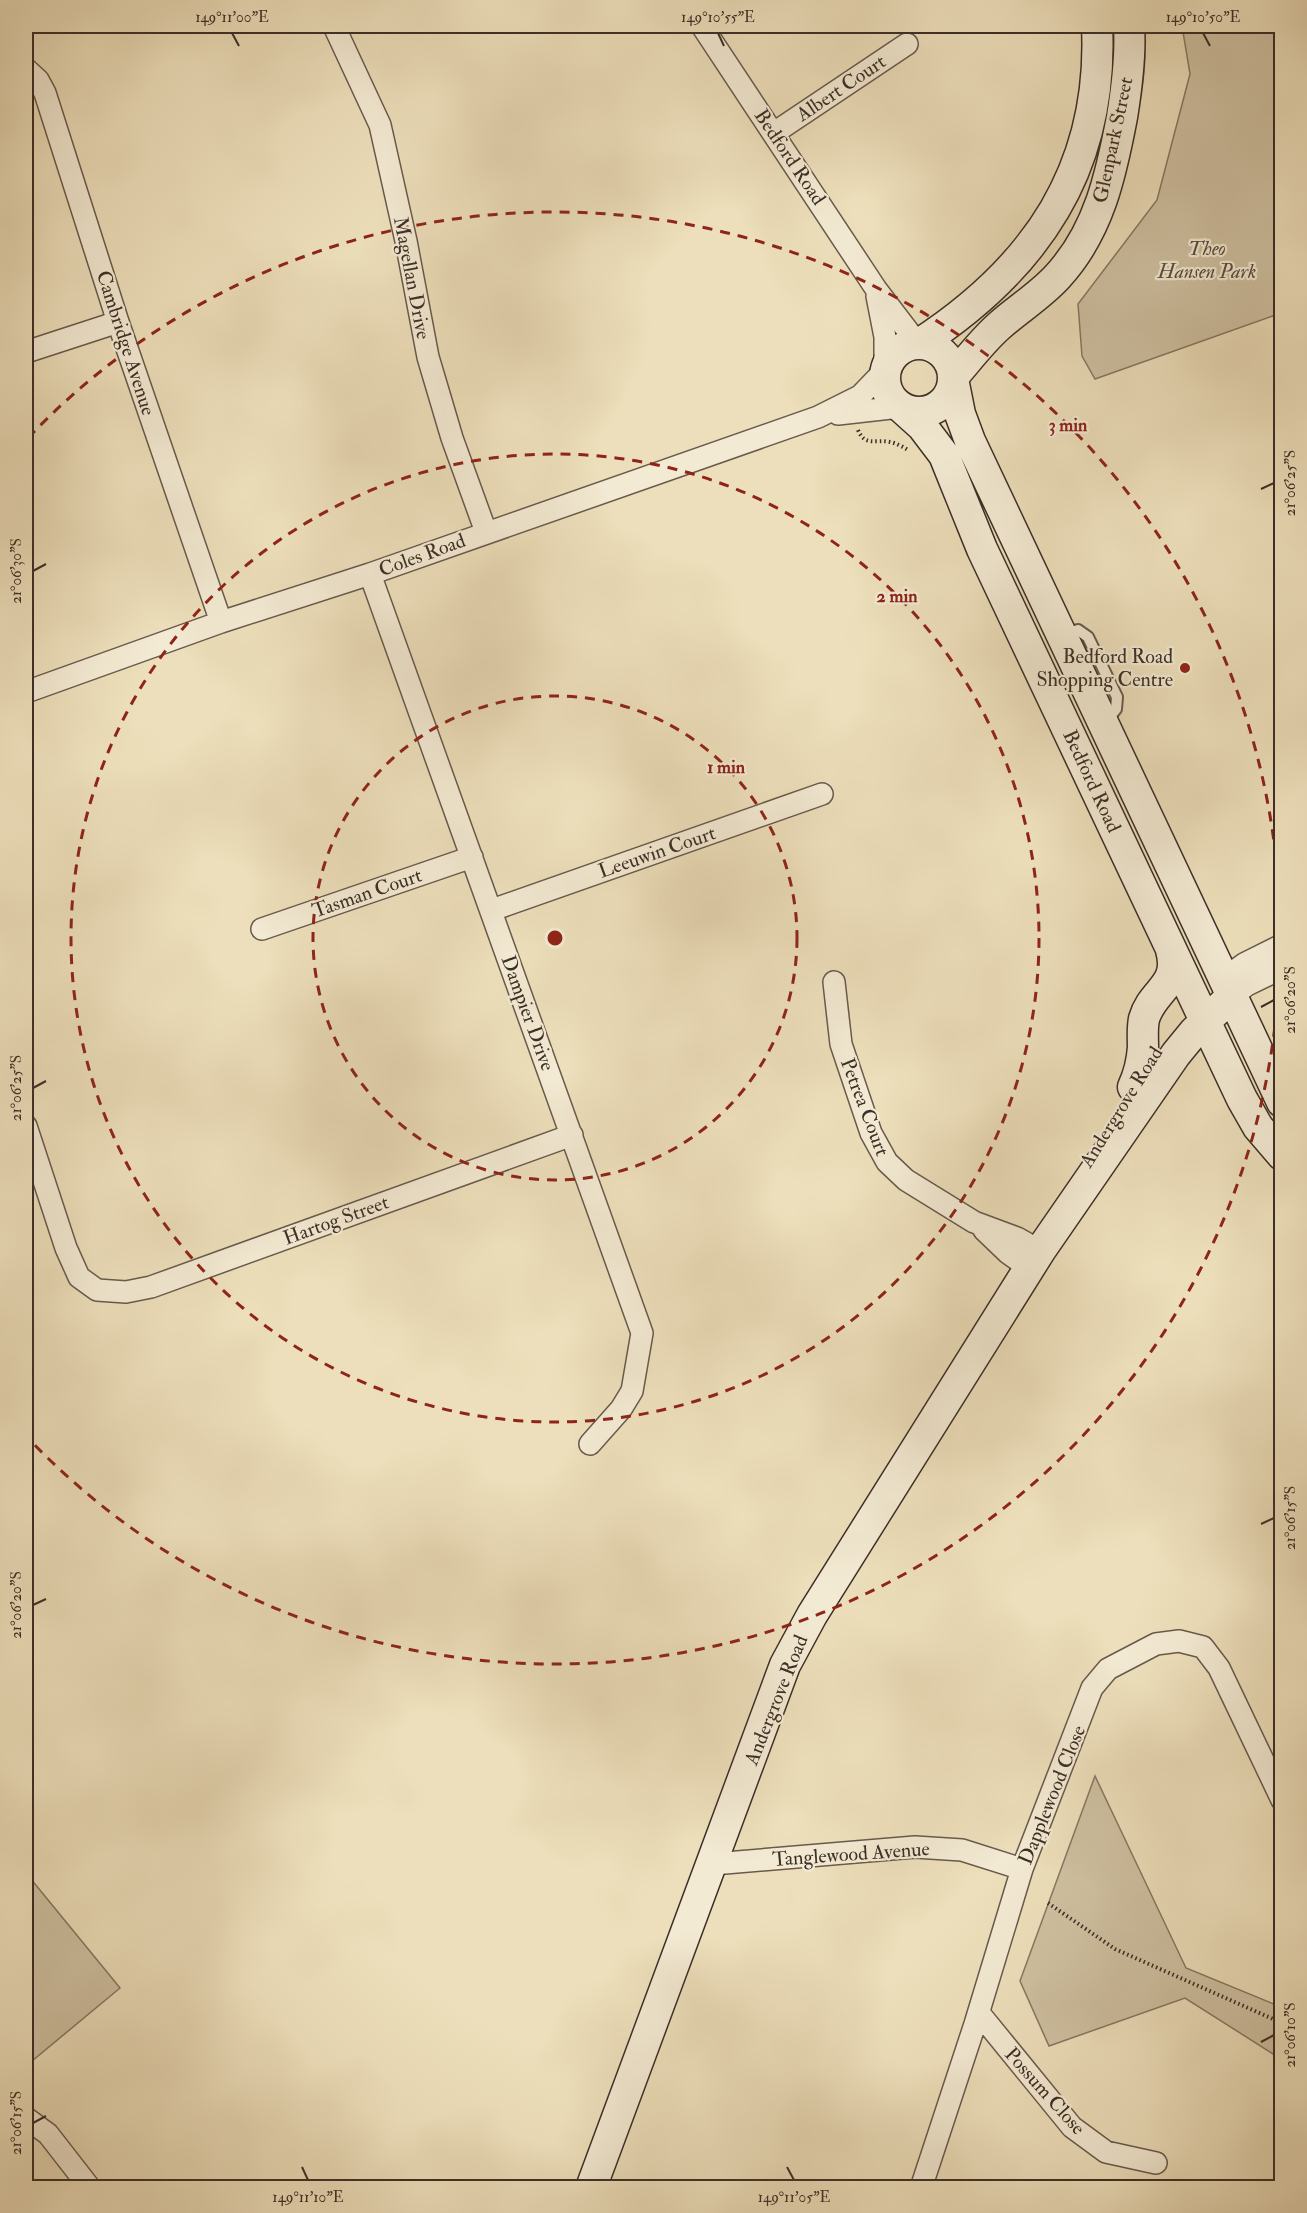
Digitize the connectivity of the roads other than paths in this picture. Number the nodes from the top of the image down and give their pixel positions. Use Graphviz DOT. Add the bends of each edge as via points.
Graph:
graph roads {
  1 [pos="334,26"];
  2 [pos="702,26"];
  3 [pos="1097,26"];
  4 [pos="1129,26"];
  5 [pos="907,44"];
  6 [pos="26,69"];
  7 [pos="774,133"];
  8 [pos="876,289"];
  9 [pos="117,322"];
  10 [pos="919,344"];
  11 [pos="26,352"];
  12 [pos="885,370"];
  13 [pos="953,378"];
  14 [pos="901,408"];
  15 [pos="818,417"];
  16 [pos="486,532"];
  17 [pos="370,574"];
  18 [pos="221,622"];
  19 [pos="26,692"];
  20 [pos="822,795"];
  21 [pos="472,857"];
  22 [pos="492,910"];
  23 [pos="262,929"];
  24 [pos="1281,945"];
  25 [pos="1172,950"];
  26 [pos="1281,968"];
  27 [pos="834,982"];
  28 [pos="1227,988"];
  29 [pos="1201,1012"];
  30 [pos="1133,1088"];
  31 [pos="1281,1102"];
  32 [pos="26,1126"];
  33 [pos="572,1135"];
  34 [pos="1281,1155"];
  35 [pos="1035,1259"];
  36 [pos="590,1444"];
  37 [pos="1281,1800"];
  38 [pos="713,1864"];
  39 [pos="1022,1869"];
  40 [pos="979,2013"];
  41 [pos="26,2118"];
  42 [pos="1156,2163"];
  43 [pos="90,2187"];
  44 [pos="591,2187"];
  45 [pos="921,2187"];
  1 -- 16 [label="street, Magellan Drive" via="380,125 428,357"];
  2 -- 7 [label="street, Bedford Road"];
  3 -- 10 [label="street, Glenpark Street" via="1097,74 1089,128 1061,202 994,285 962,315"];
  4 -- 13 [label="street, Glenpark Street" via="1128,71 1118,137 1102,200 1085,240 1054,281 997,327"];
  5 -- 7 [label="street, Albert Court"];
  6 -- 9 [label="street, Cambridge Avenue" via="45,93"];
  7 -- 8 [label="street, Bedford Road"];
  8 -- 10 [label="street, Bedford Road"];
  8 -- 12 [label="street, Bedford Road" via="885,337"];
  9 -- 11 [label="street"];
  9 -- 18 [label="street, Cambridge Avenue"];
  10 -- 12 [label="street" via="899,350"];
  10 -- 13 [label="street" via="943,353"];
  12 -- 14 [label="street" via="887,392"];
  12 -- 15 [label="street, Coles Road" via="860,396"];
  13 -- 14 [label="street" via="949,393 934,409 921,412"];
  13 -- 28 [label="street, Bedford Road" via="970,441"];
  14 -- 15 [label="street, Coles Road"];
  14 -- 25 [label="street, Bedford Road" via="930,435 947,462 979,542"];
  15 -- 16 [label="street, Coles Road"];
  16 -- 17 [label="street, Coles Road"];
  17 -- 18 [label="street, Coles Road"];
  17 -- 21 [label="street, Dampier Drive"];
  18 -- 19 [label="street, Coles Road"];
  20 -- 22 [label="street, Leeuwin Court"];
  21 -- 22 [label="street, Dampier Drive"];
  21 -- 23 [label="street, Tasman Court"];
  22 -- 33 [label="street, Dampier Drive"];
  24 -- 28 [label="street" via="1244,963"];
  25 -- 29 [label="street, Bedford Road"];
  25 -- 30 [label="street" via="1171,979 1144,1018 1141,1066"];
  26 -- 28 [label="street" via="1247,985"];
  27 -- 35 [label="street, Petrea Court" via="841,1044 867,1121 887,1162 899,1174 974,1221 1008,1253"];
  28 -- 29 [label="street, Andergrove Road"];
  28 -- 31 [label="street, Bedford Road"];
  29 -- 30 [label="street, Andergrove Road" via="1166,1036"];
  29 -- 34 [label="street, Bedford Road" via="1246,1108"];
  29 -- 35 [label="street, Andergrove Road"];
  30 -- 35 [label="street, Andergrove Road" via="1088,1158"];
  32 -- 33 [label="street, Hartog Street" via="79,1277 97,1290 126,1292 151,1287"];
  33 -- 36 [label="street, Dampier Drive" via="642,1333 632,1391"];
  35 -- 38 [label="street, Andergrove Road" via="785,1665"];
  37 -- 39 [label="street, Dapplewood Close" via="1219,1668 1203,1647 1179,1641 1156,1644 1108,1669 1092,1688"];
  38 -- 39 [label="street, Tanglewood Avenue" via="915,1847 962,1850"];
  38 -- 44 [label="street, Andergrove Road"];
  39 -- 40 [label="street, Dapplewood Close"];
  40 -- 42 [label="street, Possum Close" via="1072,2127 1106,2152"];
  40 -- 45 [label="street, Dapplewood Close"];
  41 -- 43 [label="street" via="48,2134"];
}
